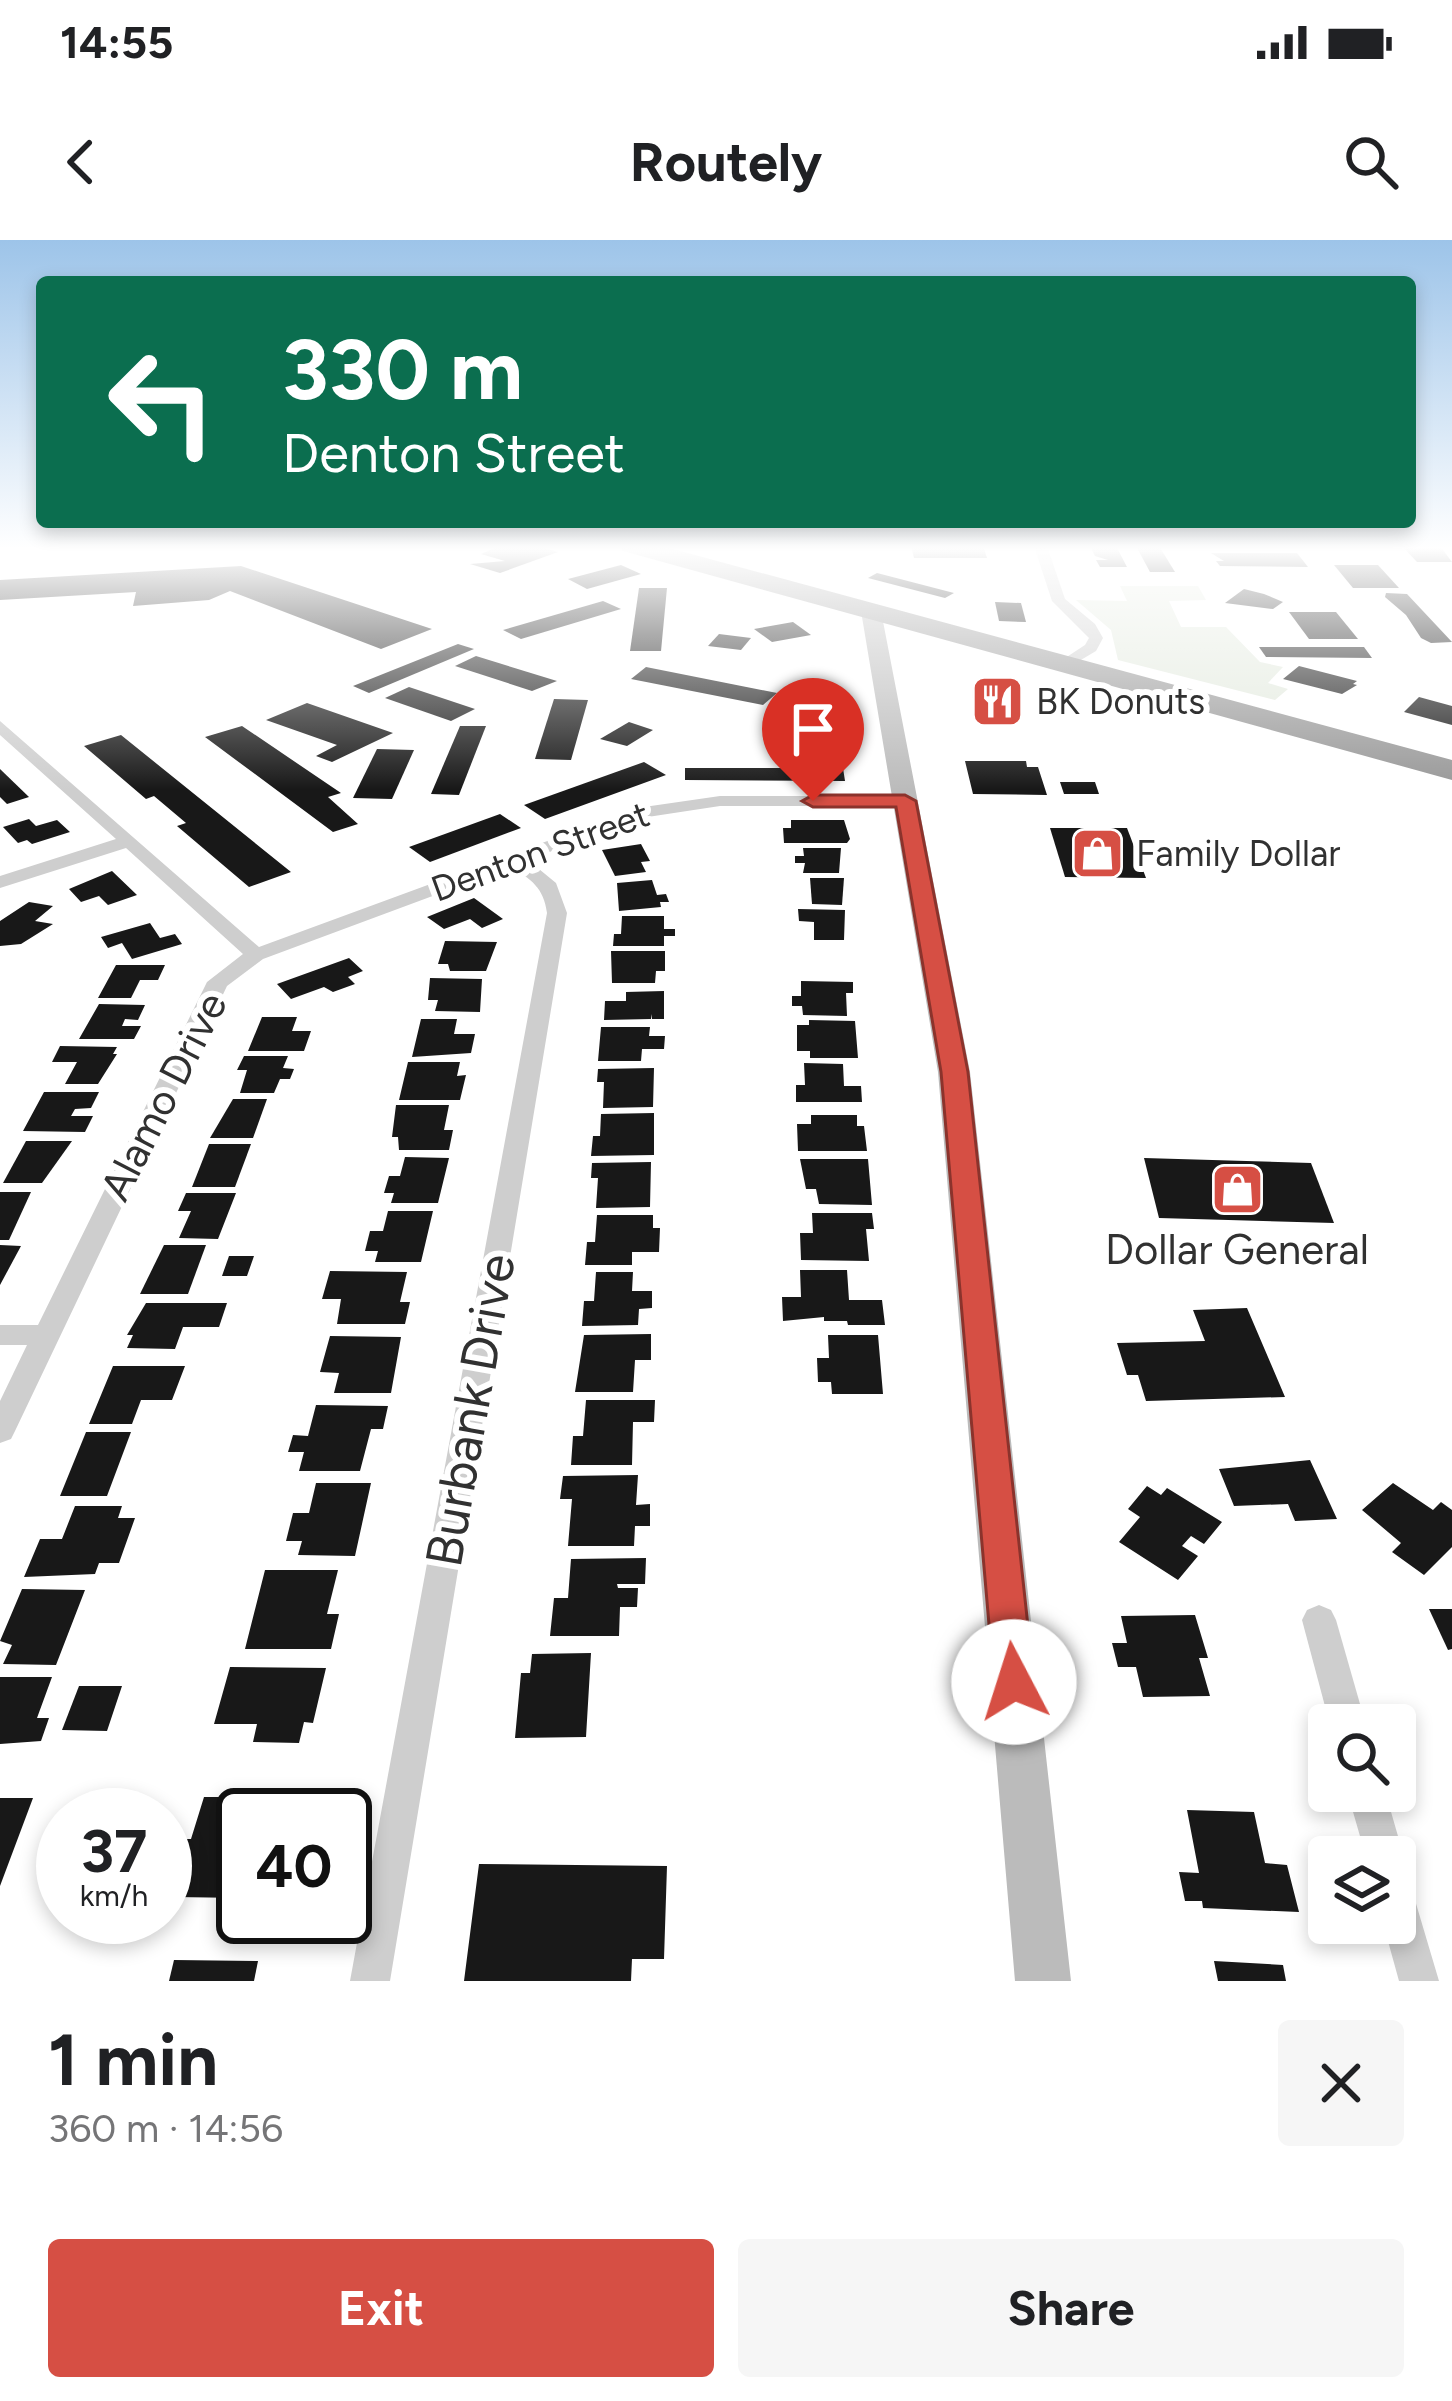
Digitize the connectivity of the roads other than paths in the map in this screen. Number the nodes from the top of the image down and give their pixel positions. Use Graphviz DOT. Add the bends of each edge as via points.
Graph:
graph roads {
  1 [pos="874,627"];
  2 [pos="930,627"];
  3 [pos="1090,627"];
  4 [pos="1064,664"];
  5 [pos="0,726"];
  6 [pos="10,746"];
  7 [pos="1452,770"];
  8 [pos="905,801"];
  9 [pos="127,842"];
  10 [pos="513,860"];
  11 [pos="0,882"];
  12 [pos="256,955"];
  13 [pos="0,1335"];
  14 [pos="45,1335"];
  15 [pos="0,1431"];
  16 [pos="1318,1620"];
  17 [pos="1342,1704"];
  18 [pos="1409,1944"];
  19 [pos="370,1981"];
  20 [pos="1042,1981"];
  21 [pos="1419,1981"];
  1 -- 8 [label="street"];
  2 -- 4 [label="highway"];
  3 -- 4 [label="street" via="1091,648"];
  4 -- 7 [label="highway"];
  5 -- 6 [label="street, Alamo Drive"];
  6 -- 9 [label="street, Alamo Drive"];
  8 -- 10 [label="street, Denton Street" via="667,806"];
  8 -- 20 [label="street" via="954,1072"];
  9 -- 11 [label="street"];
  9 -- 12 [label="street, Alamo Drive"];
  10 -- 12 [label="street, Denton Street"];
  10 -- 19 [label="street, Burbank Drive" via="556,894 557,914"];
  12 -- 14 [label="street, Alamo Drive" via="218,982"];
  13 -- 14 [label="street"];
  14 -- 15 [label="street, Alamo Drive"];
  16 -- 17 [label="street"];
  18 -- 21 [label="street"];
}
